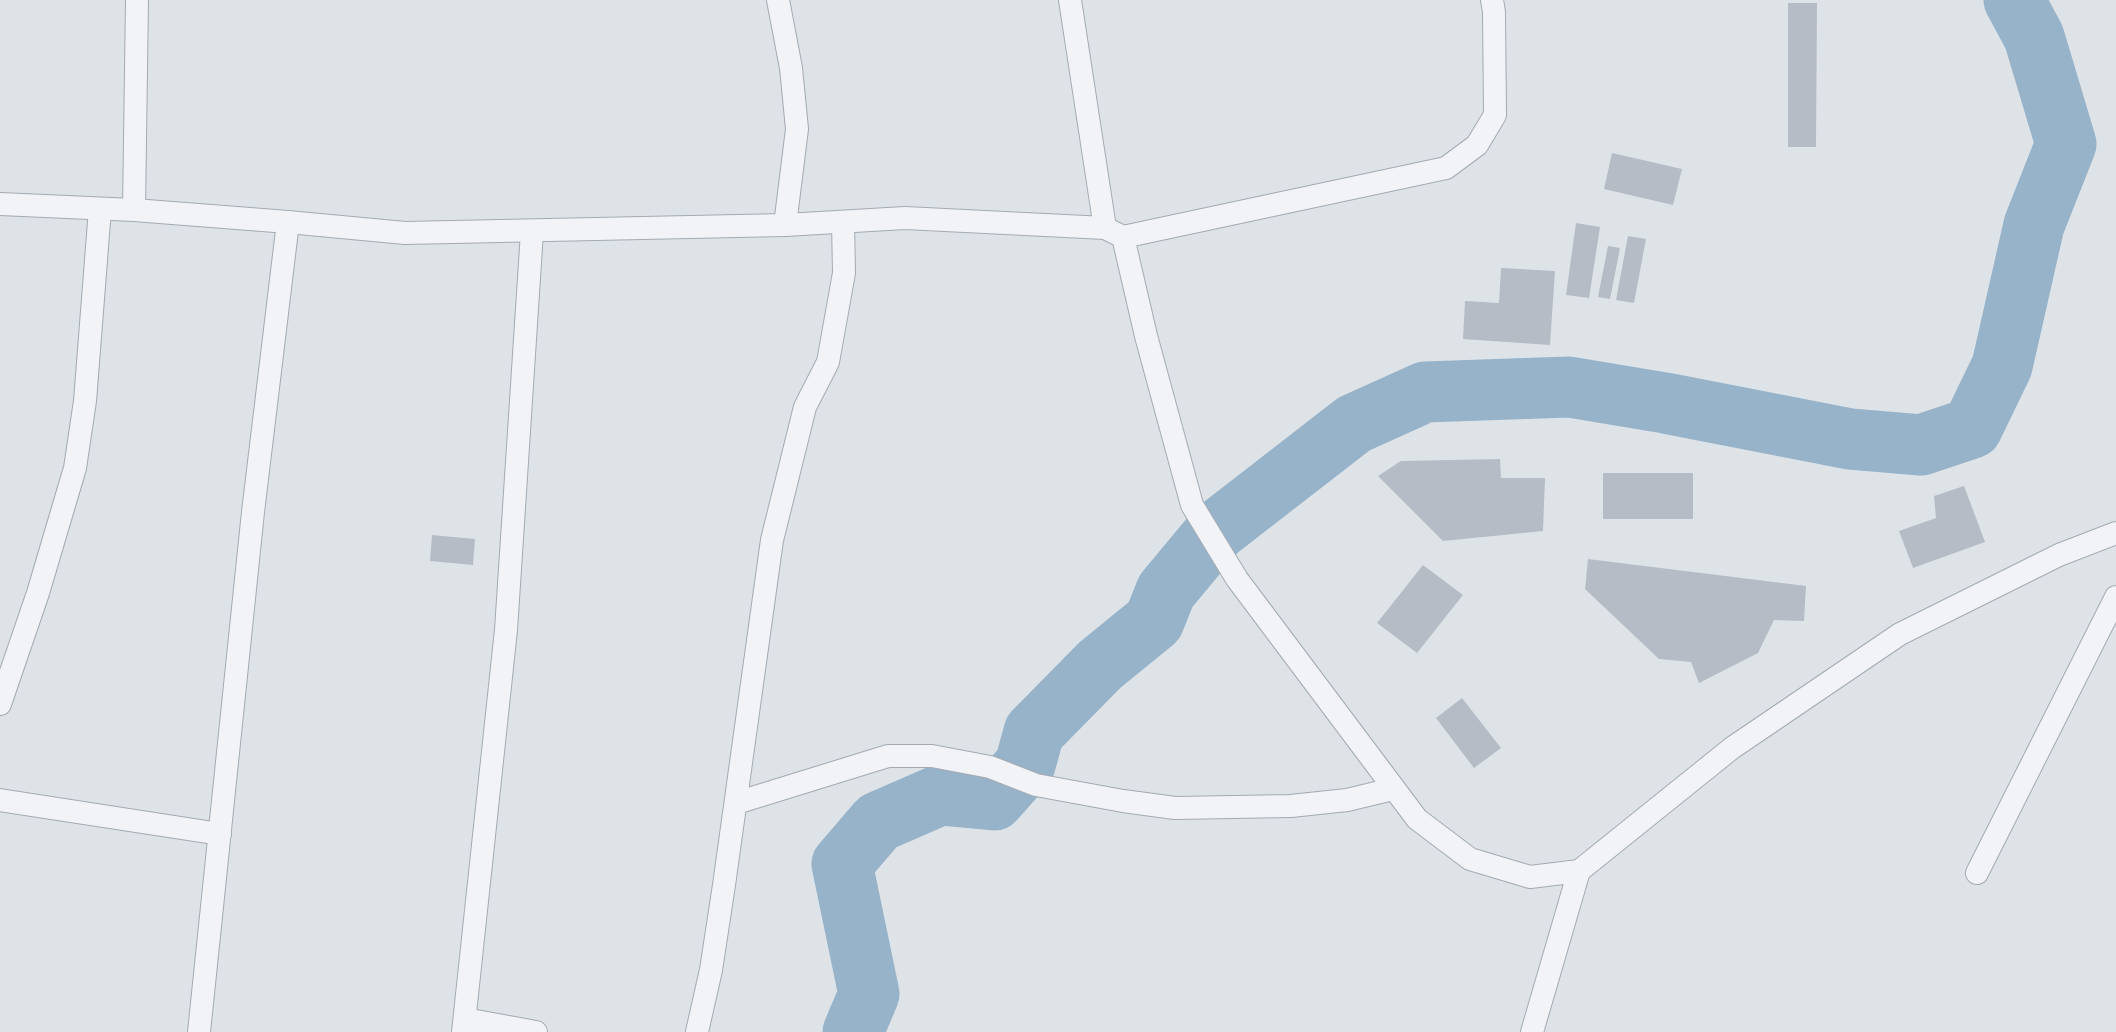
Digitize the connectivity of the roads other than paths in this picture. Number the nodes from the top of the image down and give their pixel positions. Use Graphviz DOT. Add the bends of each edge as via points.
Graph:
graph roads {
  1 [pos="137,0"];
  2 [pos="778,0"];
  3 [pos="1070,0"];
  4 [pos="1492,0"];
  5 [pos="0,204"];
  6 [pos="100,210"];
  7 [pos="134,210"];
  8 [pos="288,222"];
  9 [pos="844,222"];
  10 [pos="785,225"];
  11 [pos="532,232"];
  12 [pos="1114,233"];
  13 [pos="2116,533"];
  14 [pos="2116,597"];
  15 [pos="0,704"];
  16 [pos="1393,789"];
  17 [pos="0,800"];
  18 [pos="736,803"];
  19 [pos="220,834"];
  20 [pos="1579,870"];
  21 [pos="1977,873"];
  22 [pos="464,1026"];
  23 [pos="199,1032"];
  24 [pos="536,1032"];
  25 [pos="697,1032"];
  26 [pos="1532,1032"];
  1 -- 7 [label="street"];
  2 -- 10 [label="street" via="797,129"];
  3 -- 12 [label="street"];
  4 -- 12 [label="street" via="1495,115 1477,145 1446,168"];
  5 -- 6 [label="street"];
  6 -- 7 [label="street"];
  6 -- 15 [label="street" via="85,394 75,468 38,593"];
  7 -- 8 [label="street"];
  8 -- 11 [label="street" via="404,233"];
  8 -- 19 [label="street" via="253,512"];
  9 -- 10 [label="street"];
  9 -- 12 [label="street" via="906,218"];
  9 -- 18 [label="street" via="844,273 828,362 805,407 772,540"];
  10 -- 11 [label="street"];
  11 -- 22 [label="street" via="506,630"];
  12 -- 16 [label="street" via="1146,336 1192,505 1237,579"];
  13 -- 20 [label="street" via="2059,555 1900,634 1732,748"];
  14 -- 21 [label="street"];
  16 -- 18 [label="street" via="1347,800 1291,806 1175,808 1036,785 990,767 932,756 888,756"];
  16 -- 20 [label="street" via="1417,819 1470,859 1530,877"];
  17 -- 19 [label="street"];
  18 -- 25 [label="street" via="711,970"];
  19 -- 23 [label="street"];
  20 -- 26 [label="street"];
  22 -- 24 [label="street"];
}
